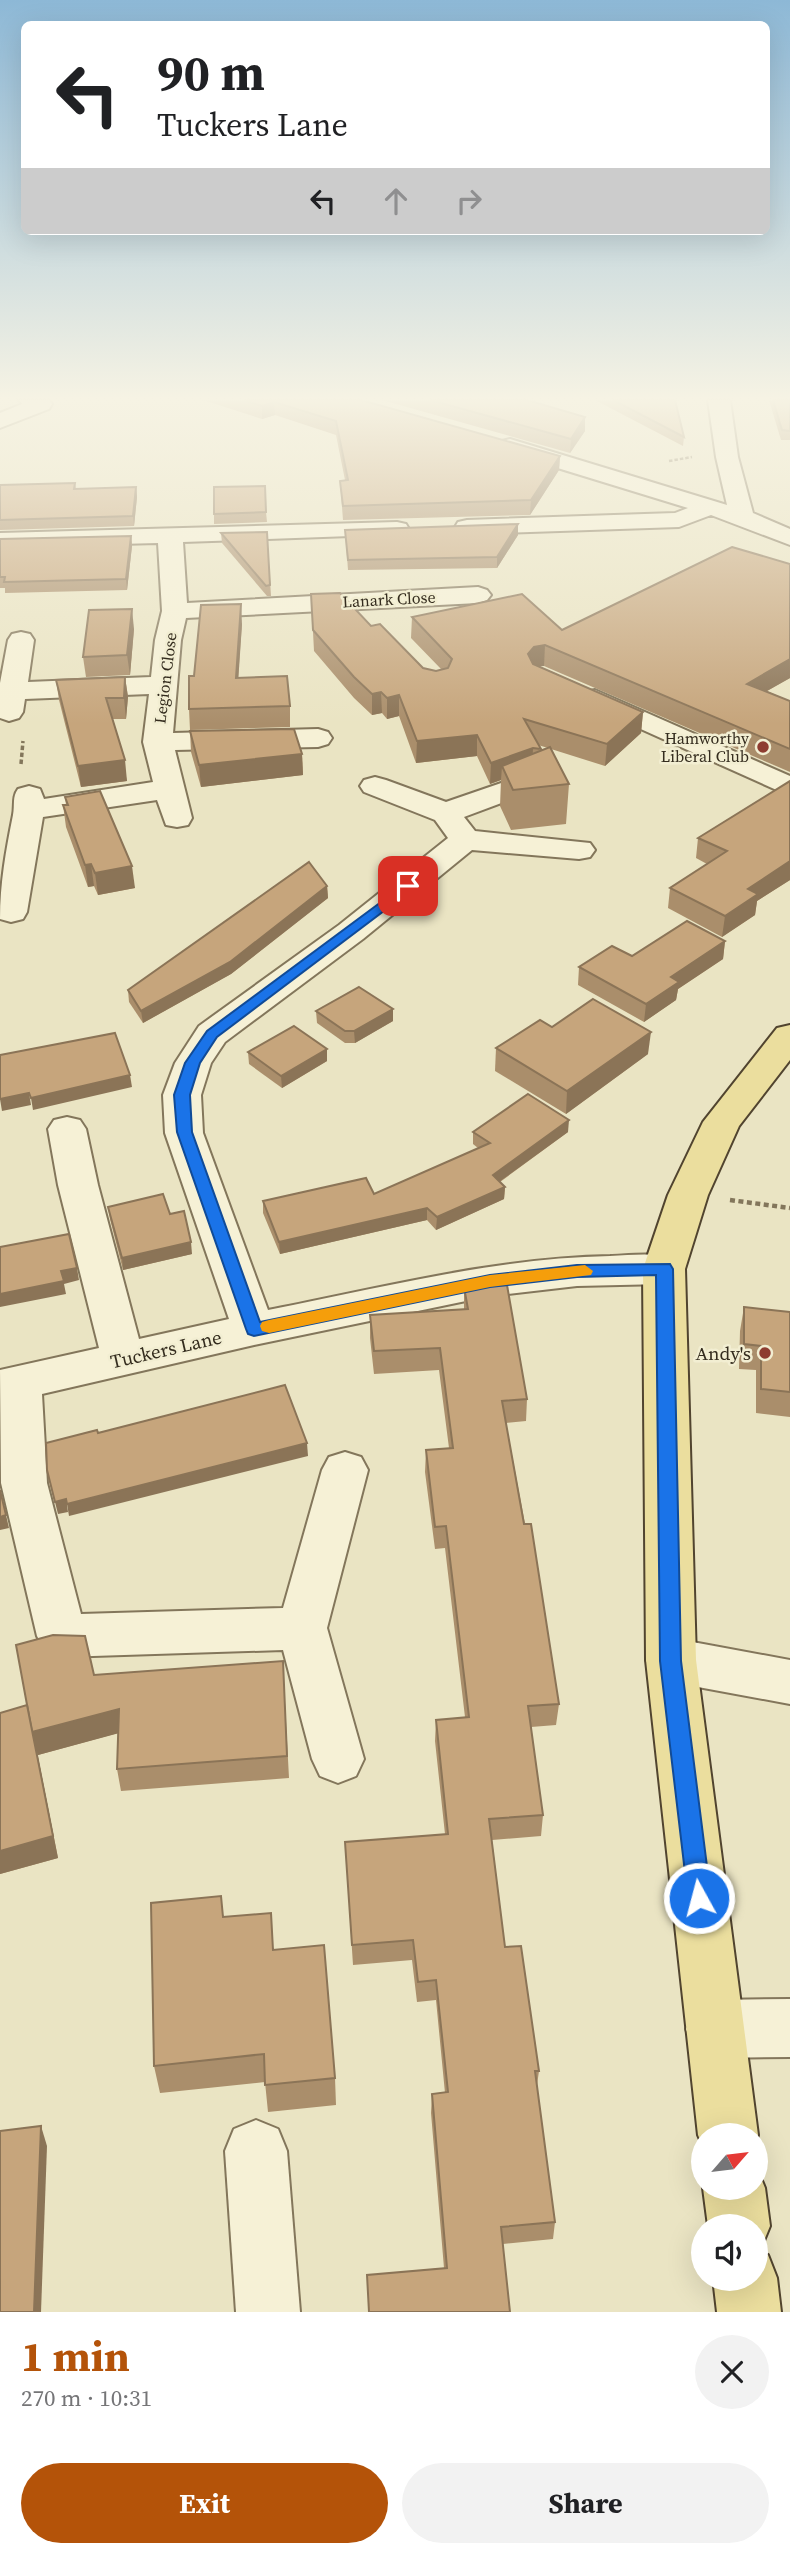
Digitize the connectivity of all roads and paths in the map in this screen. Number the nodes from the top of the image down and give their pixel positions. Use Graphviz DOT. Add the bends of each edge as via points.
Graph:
graph roads {
  1 [pos="708,508"];
  2 [pos="713,508"];
  3 [pos="741,508"];
  4 [pos="743,517"];
  5 [pos="421,528"];
  6 [pos="449,528"];
  7 [pos="170,536"];
  8 [pos="790,538"];
  9 [pos="0,540"];
  10 [pos="478,595"];
  11 [pos="356,601"];
  12 [pos="175,611"];
  13 [pos="383,628"];
  14 [pos="21,640"];
  15 [pos="163,685"];
  16 [pos="568,687"];
  17 [pos="11,701"];
  18 [pos="318,738"];
  19 [pos="158,743"];
  20 [pos="533,781"];
  21 [pos="375,786"];
  22 [pos="790,787"];
  23 [pos="29,803"];
  24 [pos="456,826"];
  25 [pos="579,850"];
  26 [pos="11,912"];
  27 [pos="790,1036"];
  28 [pos="68,1129"];
  29 [pos="688,1195"];
  30 [pos="790,1208"];
  31 [pos="664,1269"];
  32 [pos="254,1329"];
  33 [pos="123,1359"];
  34 [pos="10,1385"];
  35 [pos="345,1470"];
  36 [pos="302,1628"];
  37 [pos="671,1661"];
  38 [pos="790,1682"];
  39 [pos="338,1759"];
  40 [pos="790,2028"];
  41 [pos="715,2029"];
  42 [pos="727,2123"];
  43 [pos="256,2151"];
  44 [pos="747,2291"];
  45 [pos="268,2312"];
  46 [pos="749,2312"];
  1 -- 6 [label="street" via="679,520"];
  2 -- 4 [label="street"];
  3 -- 4 [label="street"];
  4 -- 8 [label="street"];
  5 -- 7 [label="street"];
  7 -- 9 [label="street"];
  7 -- 12 [label="street, Legion Close"];
  10 -- 11 [label="street, Lanark Close"];
  11 -- 12 [label="street, Lanark Close"];
  11 -- 13 [label="street"];
  12 -- 15 [label="street, Legion Close"];
  14 -- 17 [label="street"];
  15 -- 17 [label="street"];
  15 -- 19 [label="street, Legion Close"];
  16 -- 22 [label="street"];
  17 -- 23 [label="path" via="24,726 18,788"];
  18 -- 19 [label="street"];
  19 -- 23 [label="street, Legion Close" via="173,803"];
  20 -- 24 [label="street"];
  21 -- 24 [label="street"];
  23 -- 26 [label="street"];
  24 -- 25 [label="street"];
  24 -- 32 [label="street" via="351,932 212,1034 193,1063 182,1095 184,1132"];
  27 -- 29 [label="main road" via="722,1122"];
  28 -- 33 [label="street"];
  29 -- 30 [label="path"];
  29 -- 31 [label="main road"];
  31 -- 32 [label="street, Tuckers Lane" via="577,1271 490,1281"];
  31 -- 37 [label="main road"];
  32 -- 33 [label="street, Tuckers Lane"];
  33 -- 34 [label="street, Tuckers Lane"];
  34 -- 36 [label="street" via="24,1483 62,1636"];
  35 -- 36 [label="street"];
  36 -- 39 [label="street"];
  37 -- 38 [label="street"];
  37 -- 41 [label="main road"];
  40 -- 41 [label="street"];
  41 -- 42 [label="main road"];
  43 -- 45 [label="street"];
  44 -- 46 [label="main road"];
}
